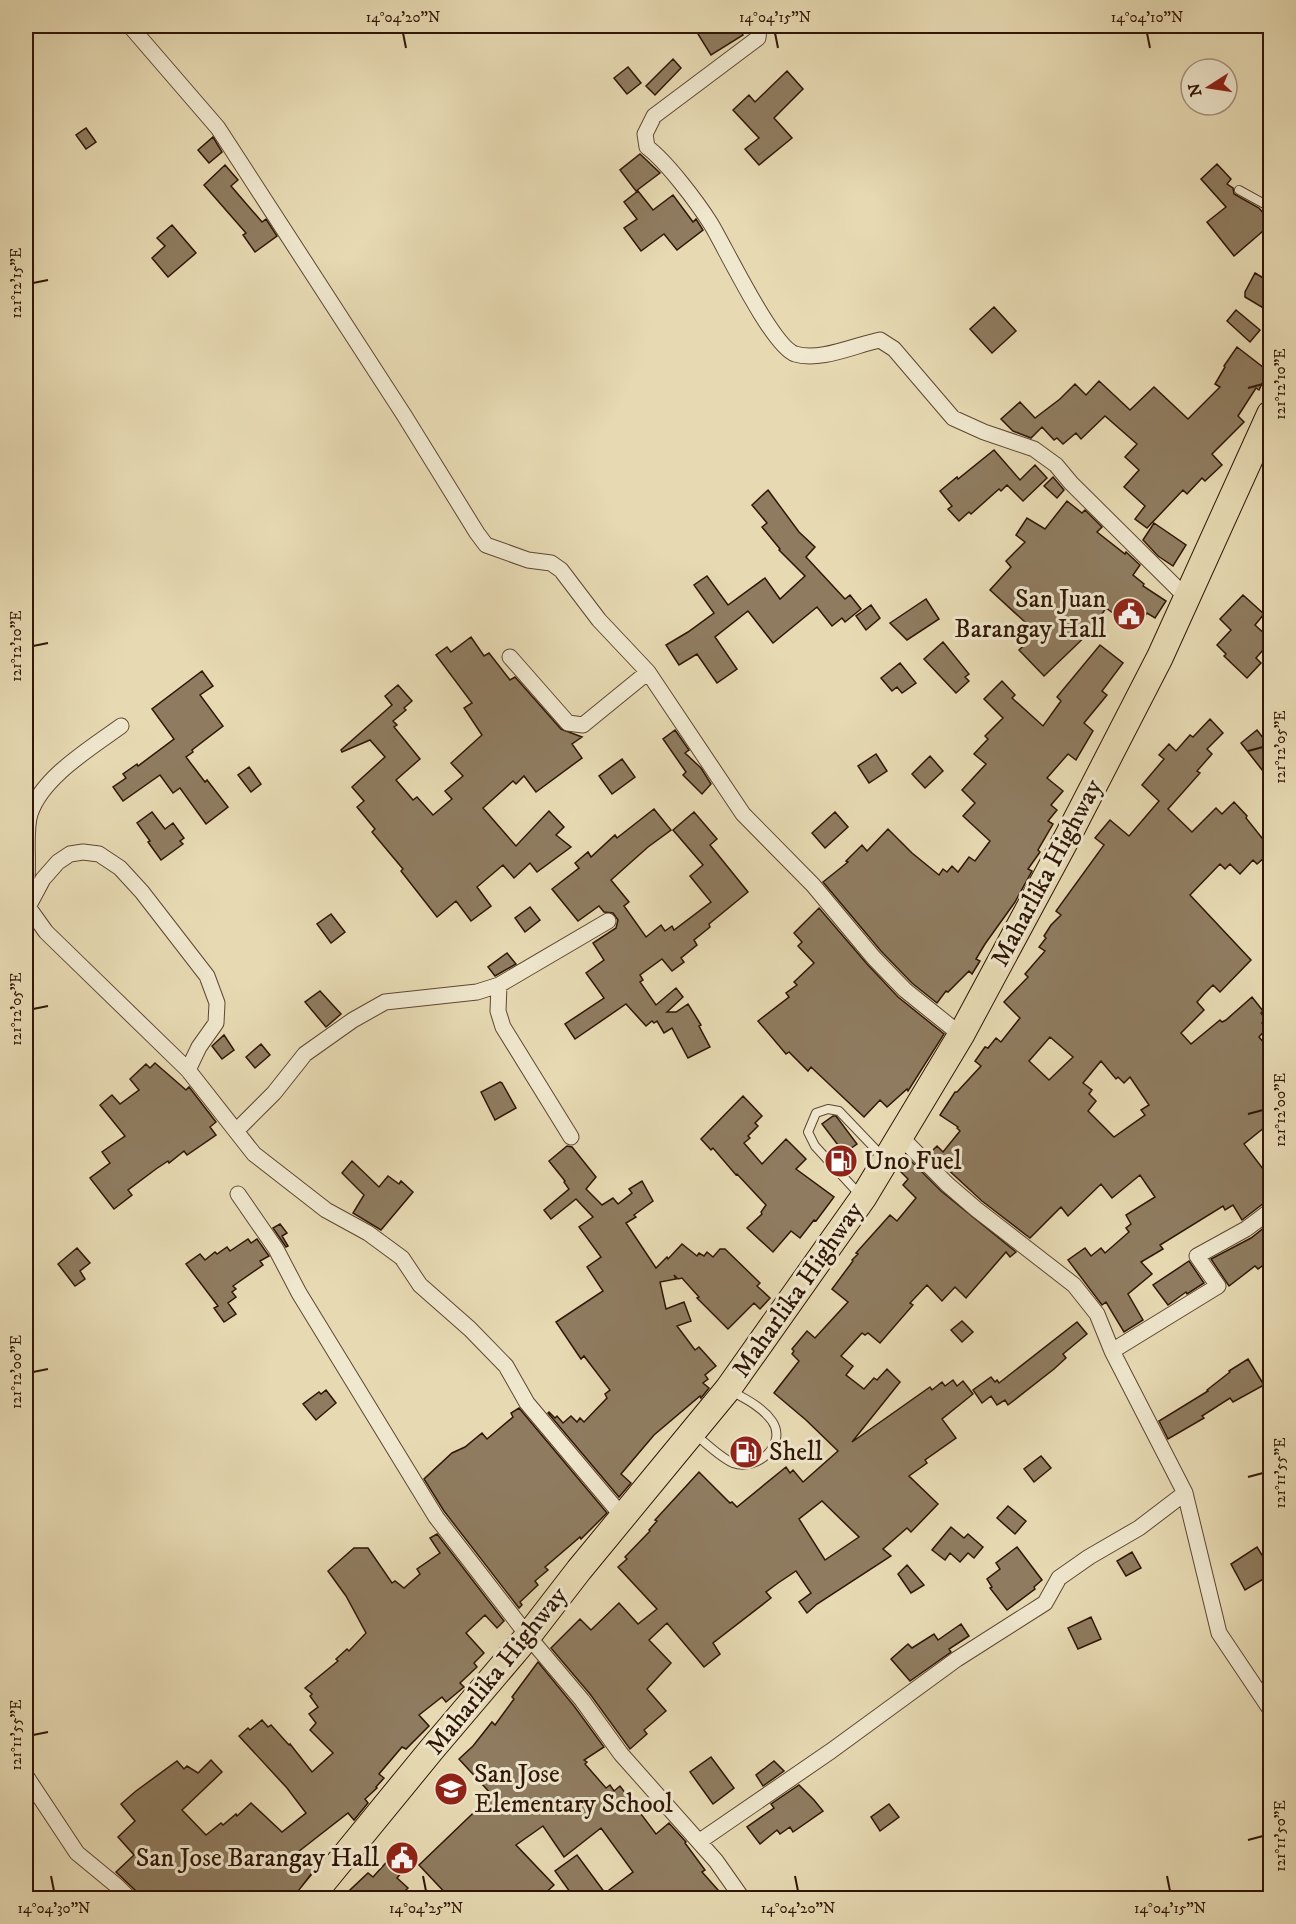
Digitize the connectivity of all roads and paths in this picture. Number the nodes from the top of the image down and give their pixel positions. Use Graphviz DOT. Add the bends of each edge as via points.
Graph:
graph roads {
  1 [pos="130,26"];
  2 [pos="757,26"];
  3 [pos="1239,189"];
  4 [pos="1270,207"];
  5 [pos="1270,414"];
  6 [pos="1187,598"];
  7 [pos="510,657"];
  8 [pos="648,672"];
  9 [pos="121,726"];
  10 [pos="26,888"];
  11 [pos="27,905"];
  12 [pos="608,921"];
  13 [pos="499,985"];
  14 [pos="961,1035"];
  15 [pos="188,1070"];
  16 [pos="237,1130"];
  17 [pos="571,1137"];
  18 [pos="901,1137"];
  19 [pos="886,1160"];
  20 [pos="238,1194"];
  21 [pos="863,1198"];
  22 [pos="1270,1210"];
  23 [pos="1112,1351"];
  24 [pos="728,1389"];
  25 [pos="693,1433"];
  26 [pos="1185,1493"];
  27 [pos="623,1517"];
  28 [pos="528,1636"];
  29 [pos="1270,1709"];
  30 [pos="26,1776"];
  31 [pos="700,1842"];
  32 [pos="129,1899"];
  33 [pos="310,1899"];
  34 [pos="742,1899"];
  1 -- 8 [label="street" via="218,128 486,545 528,560 551,563 561,570 599,620"];
  2 -- 6 [label="street" via="758,38 654,116 645,134 647,147 660,157 710,222 771,331 793,354 812,357 880,340 894,349 952,418 1034,449 1056,465"];
  3 -- 4 [label="lane"];
  5 -- 6 [label="highway, Maharlika Highway"];
  6 -- 14 [label="highway, Maharlika Highway" via="1069,834"];
  7 -- 8 [label="street" via="568,723 583,725"];
  8 -- 14 [label="street" via="743,814 813,885 905,990"];
  9 -- 10 [label="street" via="55,775 44,790 30,814"];
  11 -- 15 [label="street" via="46,932"];
  11 -- 15 [label="street" via="43,879 70,854 99,854 120,868 207,976 217,1003 216,1023"];
  12 -- 13 [label="street"];
  13 -- 16 [label="street" via="477,992 385,1002 305,1054"];
  13 -- 17 [label="street" via="498,1011 503,1027"];
  14 -- 18 [label="highway, Maharlika Highway"];
  15 -- 16 [label="street"];
  16 -- 27 [label="street" via="255,1154 326,1210 402,1258 420,1286 506,1366 527,1403"];
  18 -- 19 [label="highway, Maharlika Highway"];
  18 -- 23 [label="street" via="976,1209 1074,1285 1097,1314"];
  19 -- 21 [label="highway, Maharlika Highway"];
  19 -- 21 [label="lane" via="839,1111 816,1113 808,1132 815,1146"];
  20 -- 28 [label="street" via="276,1249 298,1293 436,1518"];
  21 -- 24 [label="highway, Maharlika Highway"];
  22 -- 23 [label="street" via="1246,1229 1197,1256 1218,1286"];
  23 -- 26 [label="street"];
  24 -- 25 [label="highway, Maharlika Highway"];
  24 -- 25 [label="lane" via="752,1402 773,1422 774,1447 752,1464 734,1463"];
  25 -- 27 [label="highway, Maharlika Highway"];
  26 -- 29 [label="street" via="1219,1633"];
  26 -- 31 [label="street" via="1139,1528 1059,1578 1045,1603 957,1659"];
  27 -- 28 [label="highway, Maharlika Highway"];
  28 -- 31 [label="street" via="621,1754"];
  28 -- 33 [label="highway, Maharlika Highway"];
  30 -- 32 [label="street" via="78,1854"];
  31 -- 34 [label="street"];
}
